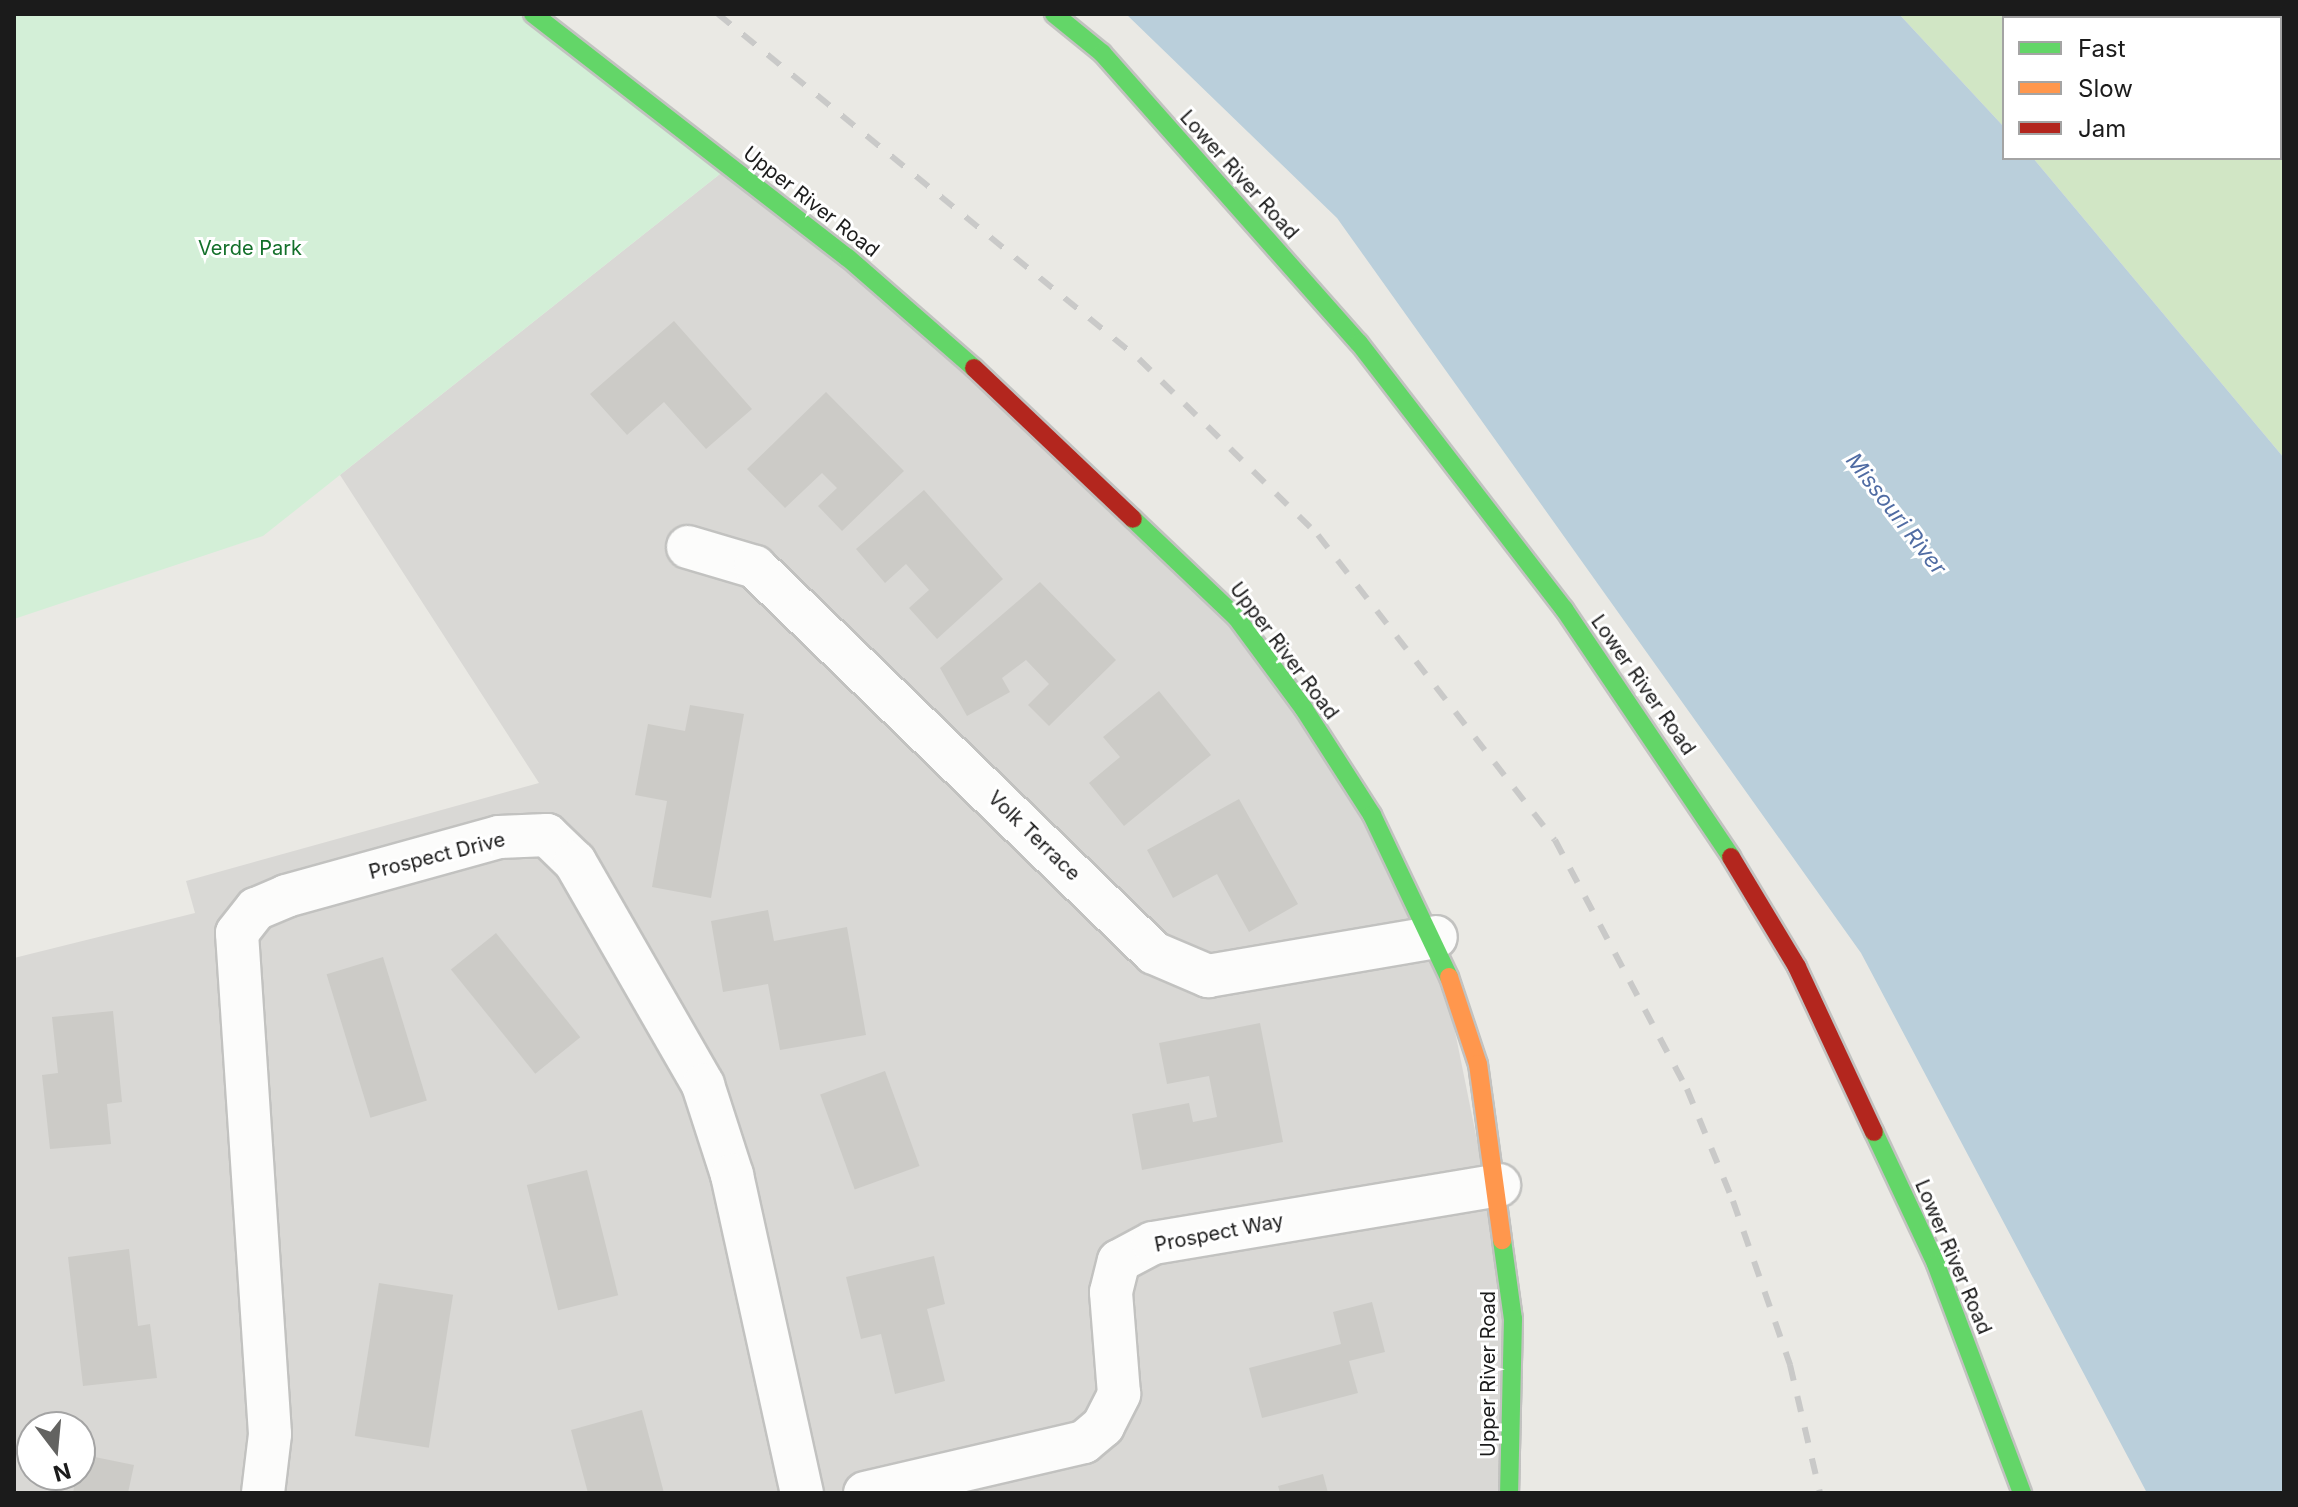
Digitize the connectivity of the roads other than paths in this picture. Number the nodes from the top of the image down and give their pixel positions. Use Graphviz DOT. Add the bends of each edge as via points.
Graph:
graph roads {
  1 [pos="533,14"];
  2 [pos="1054,14"];
  3 [pos="688,547"];
  4 [pos="1436,937"];
  5 [pos="1499,1185"];
  6 [pos="263,1493"];
  7 [pos="802,1493"];
  8 [pos="865,1493"];
  9 [pos="1509,1493"];
  10 [pos="2022,1493"];
  1 -- 4 [label="street, Upper River Road" via="848,258 1160,538 1236,617 1304,709 1372,815"];
  2 -- 10 [label="street, Lower River Road" via="1102,53 1359,343 1564,609 1699,805 1824,1023 1936,1264"];
  3 -- 4 [label="street, Volk Terrace" via="755,567 1154,953 1208,976"];
  4 -- 5 [label="street, Upper River Road" via="1478,1064"];
  5 -- 8 [label="street, Prospect Way" via="1153,1243 1119,1261 1111,1292 1119,1394 1103,1426 1084,1442"];
  5 -- 9 [label="street, Upper River Road" via="1513,1319"];
  6 -- 7 [label="street, Prospect Drive" via="270,1434 237,933 256,909 286,896 499,837 547,835 575,862 703,1085 732,1175"];
}
